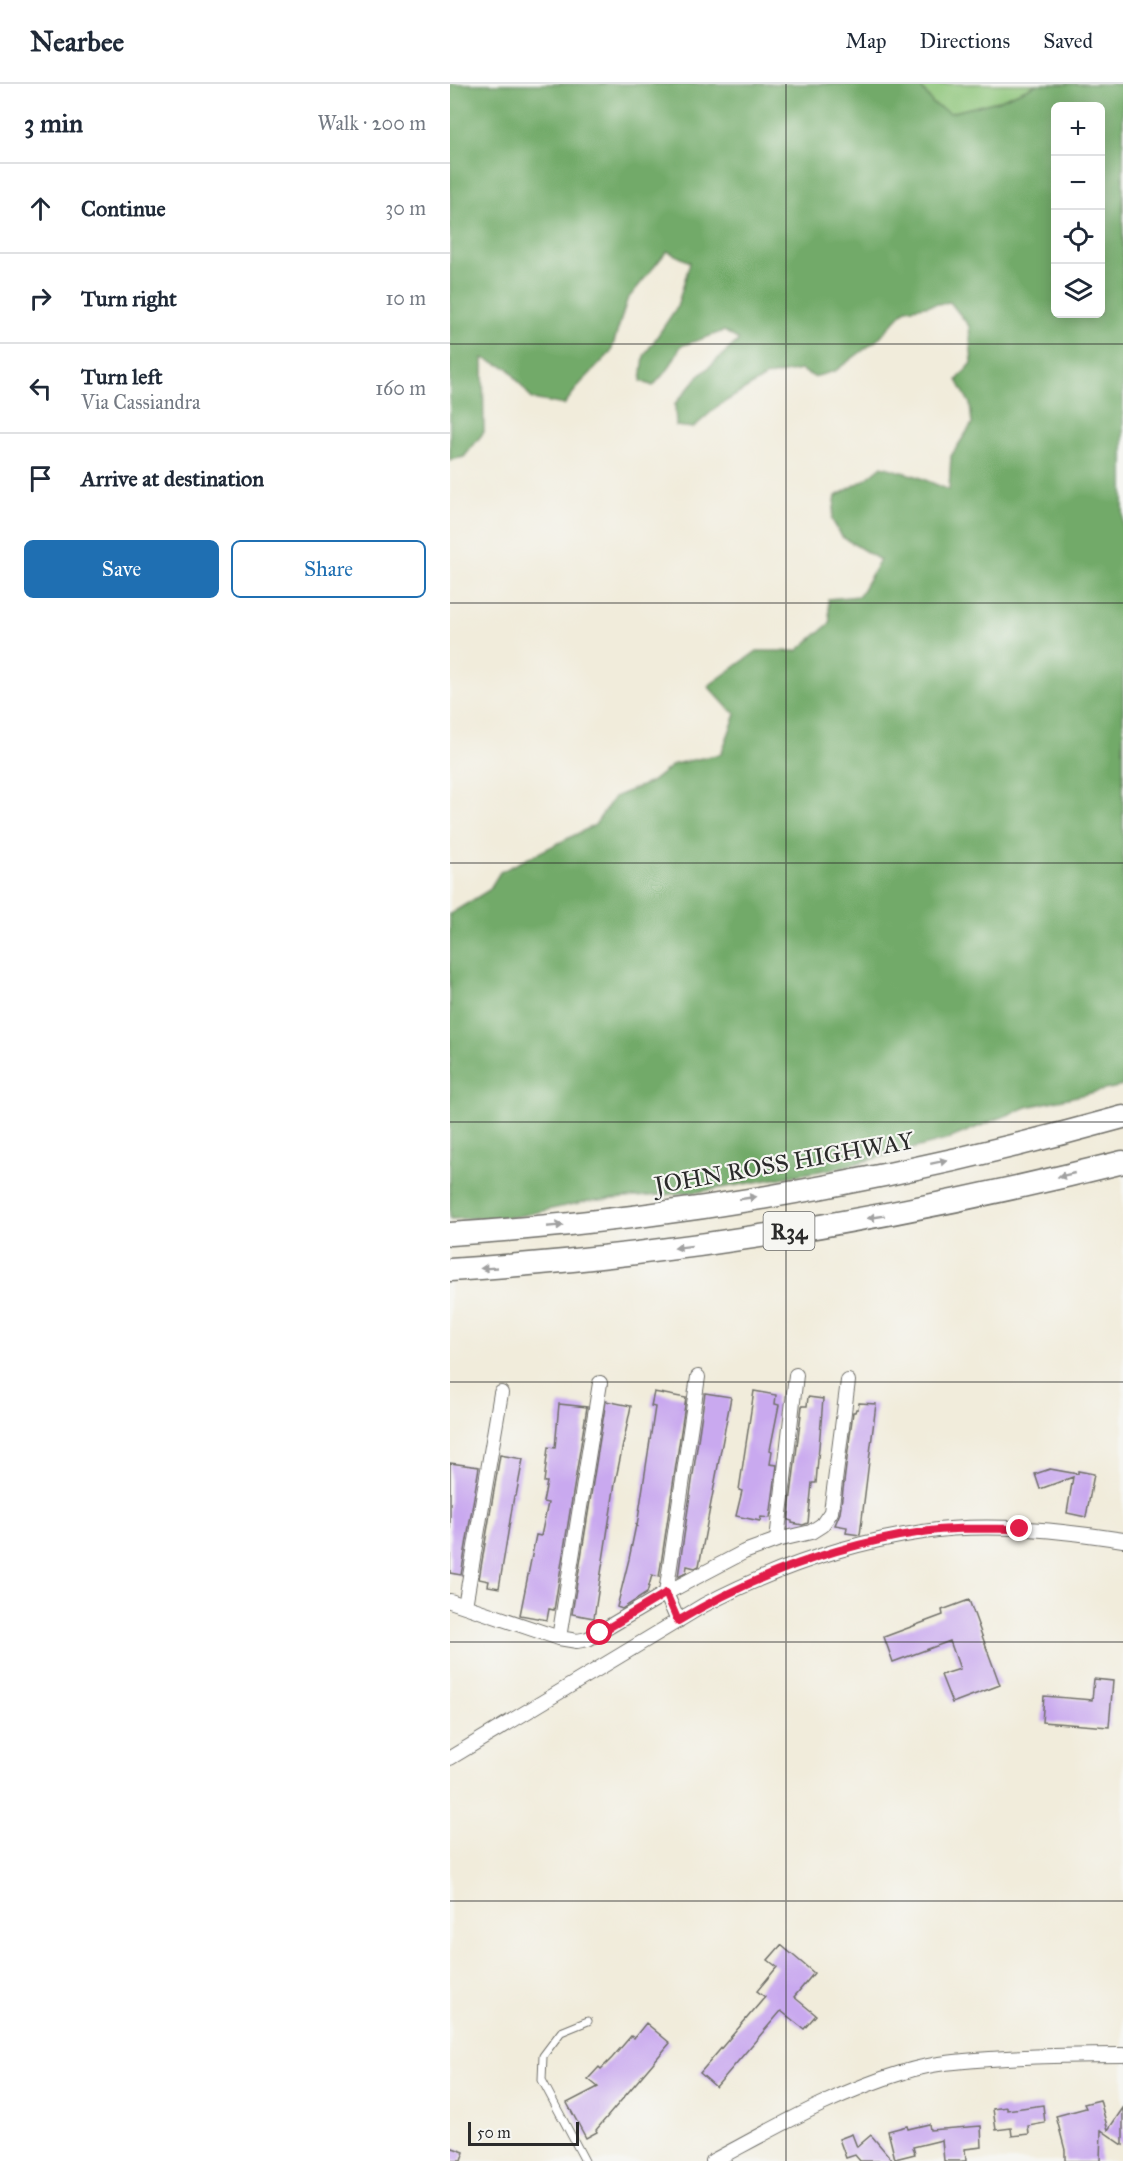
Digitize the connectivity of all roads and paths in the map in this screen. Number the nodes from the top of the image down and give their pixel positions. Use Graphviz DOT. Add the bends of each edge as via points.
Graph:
graph roads {
  1 [pos="1123,1117"];
  2 [pos="1123,1162"];
  3 [pos="450,1234"];
  4 [pos="450,1270"];
  5 [pos="796,1375"];
  6 [pos="698,1377"];
  7 [pos="848,1381"];
  8 [pos="600,1383"];
  9 [pos="501,1393"];
  10 [pos="777,1540"];
  11 [pos="1123,1540"];
  12 [pos="666,1593"];
  13 [pos="450,1601"];
  14 [pos="465,1606"];
  15 [pos="678,1621"];
  16 [pos="560,1638"];
  17 [pos="450,1758"];
  18 [pos="588,2021"];
  19 [pos="1123,2055"];
  20 [pos="585,2161"];
  21 [pos="713,2161"];
  3 -- 1 [label="main road, JOHN ROSS HIGHWAY / R34, one-way" via="569,1225 853,1181 1035,1141"];
  2 -- 4 [label="main road, R34, one-way" via="902,1212 694,1246"];
  5 -- 10 [label="street"];
  6 -- 12 [label="street"];
  7 -- 10 [label="street" via="831,1512 817,1530"];
  8 -- 16 [label="street"];
  9 -- 14 [label="street"];
  10 -- 12 [label="street" via="744,1552"];
  11 -- 15 [label="street" via="1020,1529 924,1532 866,1544 782,1569 744,1584"];
  12 -- 15 [label="street"];
  12 -- 16 [label="street" via="594,1637 577,1641"];
  13 -- 14 [label="street"];
  14 -- 16 [label="street"];
  15 -- 17 [label="street"];
  18 -- 20 [label="lane" via="561,2032 543,2056 542,2080"];
  19 -- 21 [label="street" via="980,2060 904,2072 835,2097"];
}
